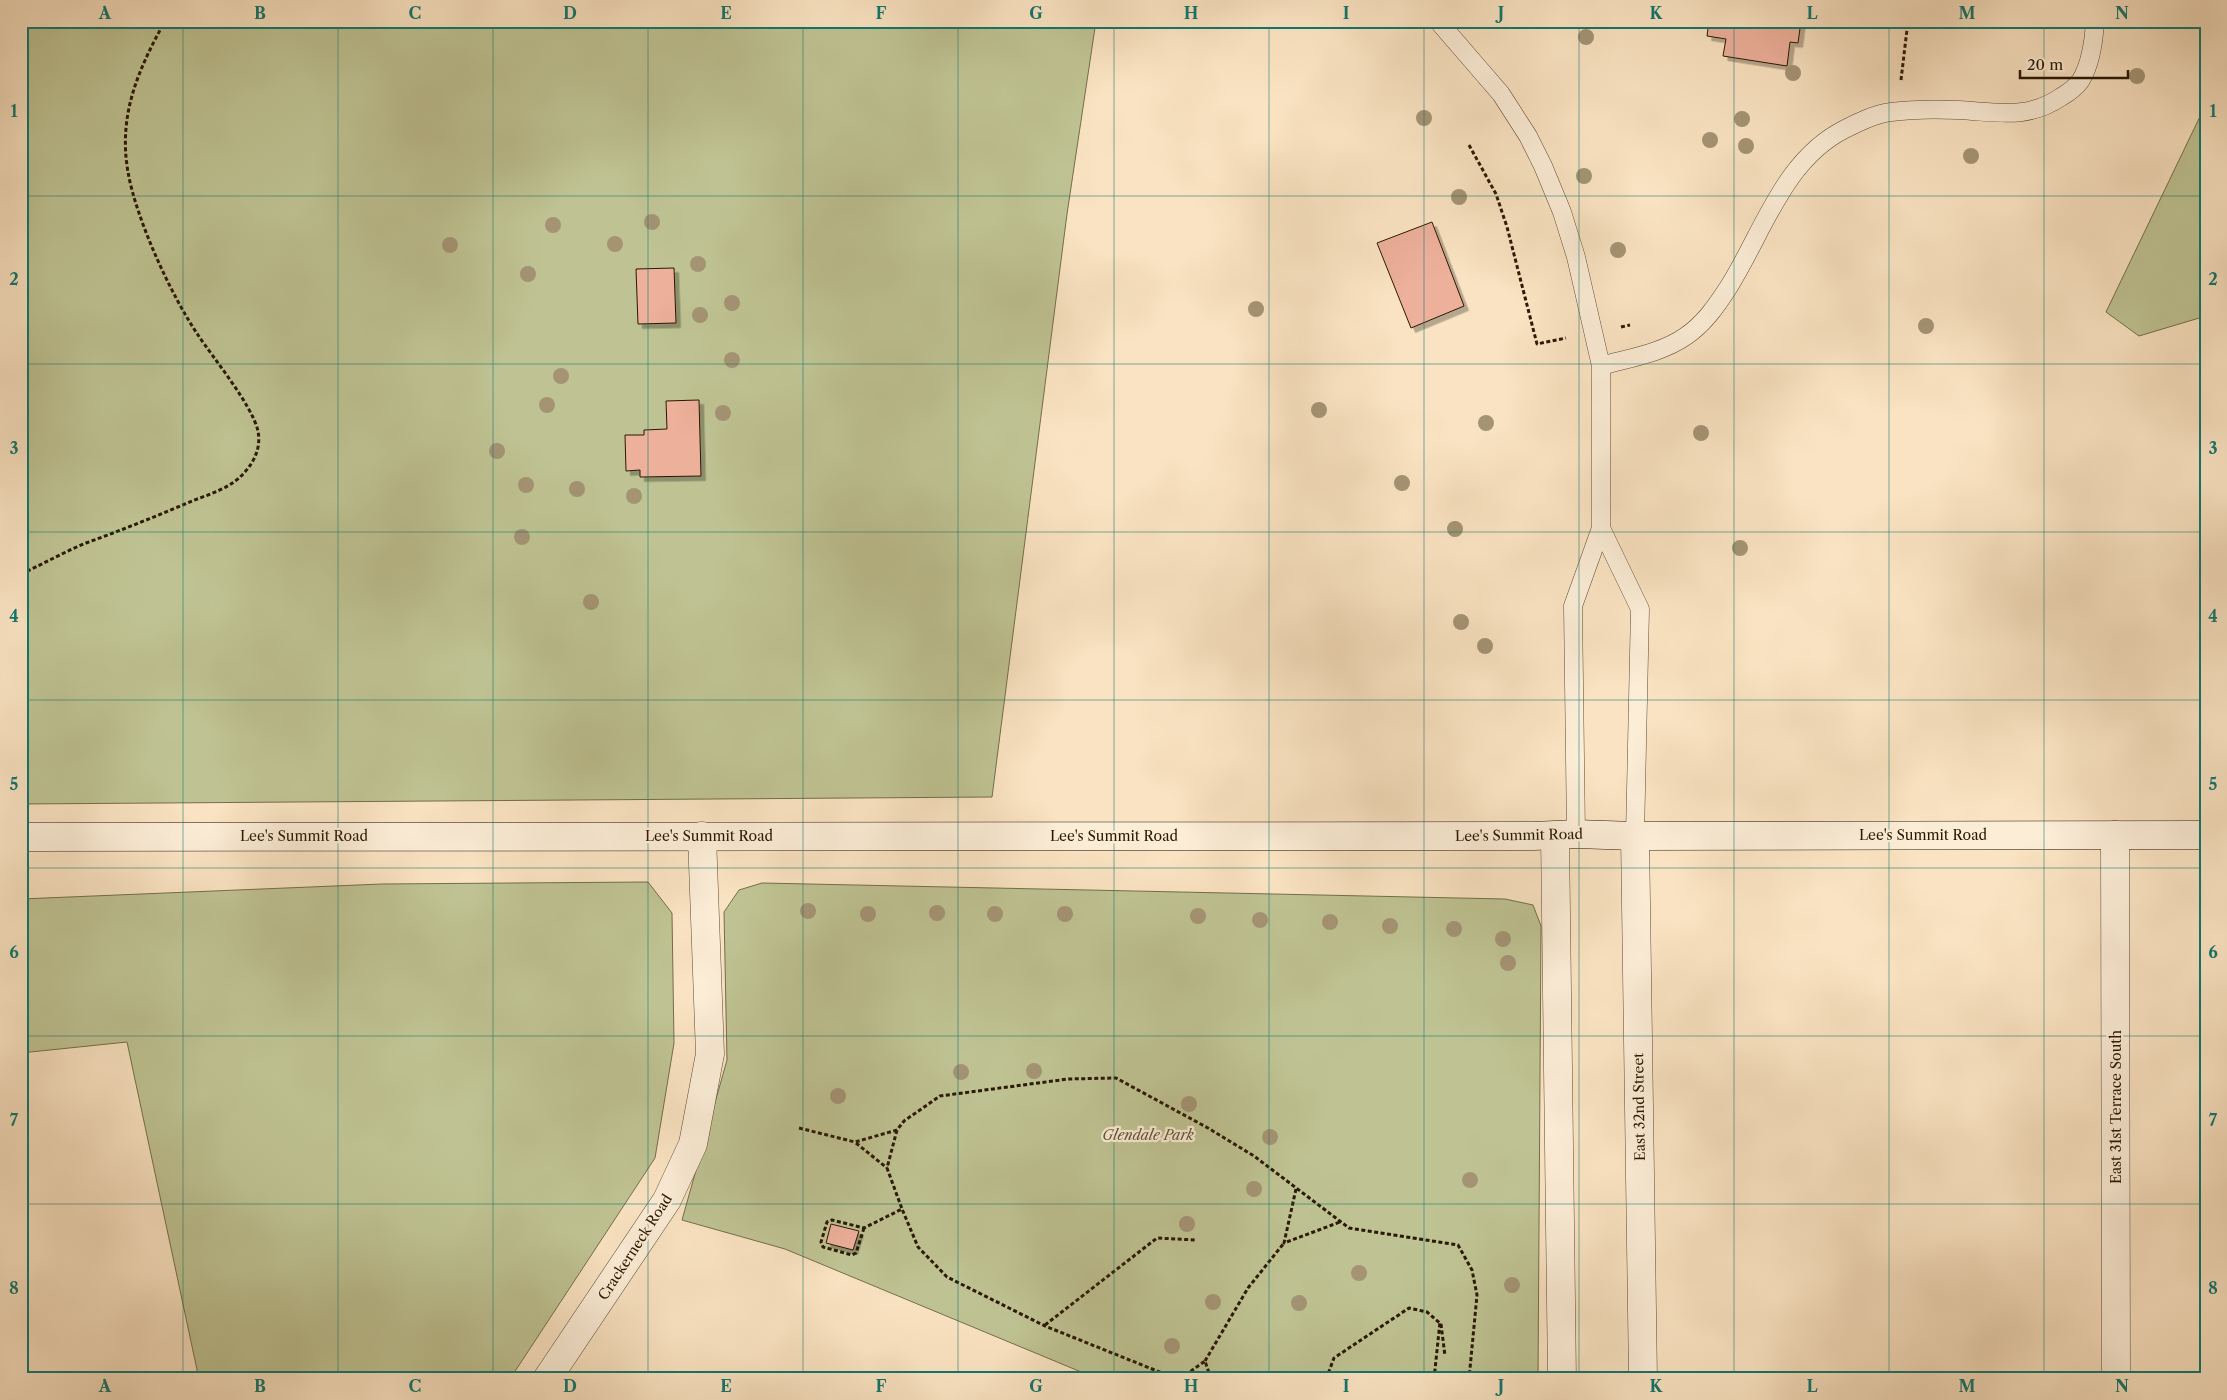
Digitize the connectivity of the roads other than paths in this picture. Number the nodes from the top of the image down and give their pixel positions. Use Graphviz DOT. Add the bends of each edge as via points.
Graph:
graph roads {
  1 [pos="1438,21"];
  2 [pos="2095,21"];
  3 [pos="1601,366"];
  4 [pos="1602,528"];
  5 [pos="1565,835"];
  6 [pos="2116,835"];
  7 [pos="2206,835"];
  8 [pos="702,836"];
  9 [pos="1635,836"];
  10 [pos="21,837"];
  11 [pos="547,1379"];
  12 [pos="1562,1379"];
  13 [pos="1643,1379"];
  14 [pos="2116,1379"];
  1 -- 3 [label="lane" via="1501,94 1528,136 1562,212 1576,257"];
  2 -- 3 [label="lane" via="2088,62 2081,80 2069,92 2038,110 2010,114 1958,110 1889,112 1866,119 1821,143 1800,164 1784,187 1760,227 1746,259 1705,319 1686,336 1661,349"];
  3 -- 4 [label="lane"];
  4 -- 5 [label="lane" via="1573,606"];
  4 -- 9 [label="lane" via="1640,609"];
  5 -- 8 [label="street, Lee's Summit Road"];
  5 -- 9 [label="street, Lee's Summit Road"];
  5 -- 12 [label="street"];
  6 -- 7 [label="street, Lee's Summit Road"];
  6 -- 9 [label="street, Lee's Summit Road"];
  6 -- 14 [label="street, East 31st Terrace South"];
  8 -- 10 [label="street, Lee's Summit Road"];
  8 -- 11 [label="street, Crackerneck Road" via="710,1054 693,1144 667,1200"];
  9 -- 13 [label="street, East 32nd Street"];
}
